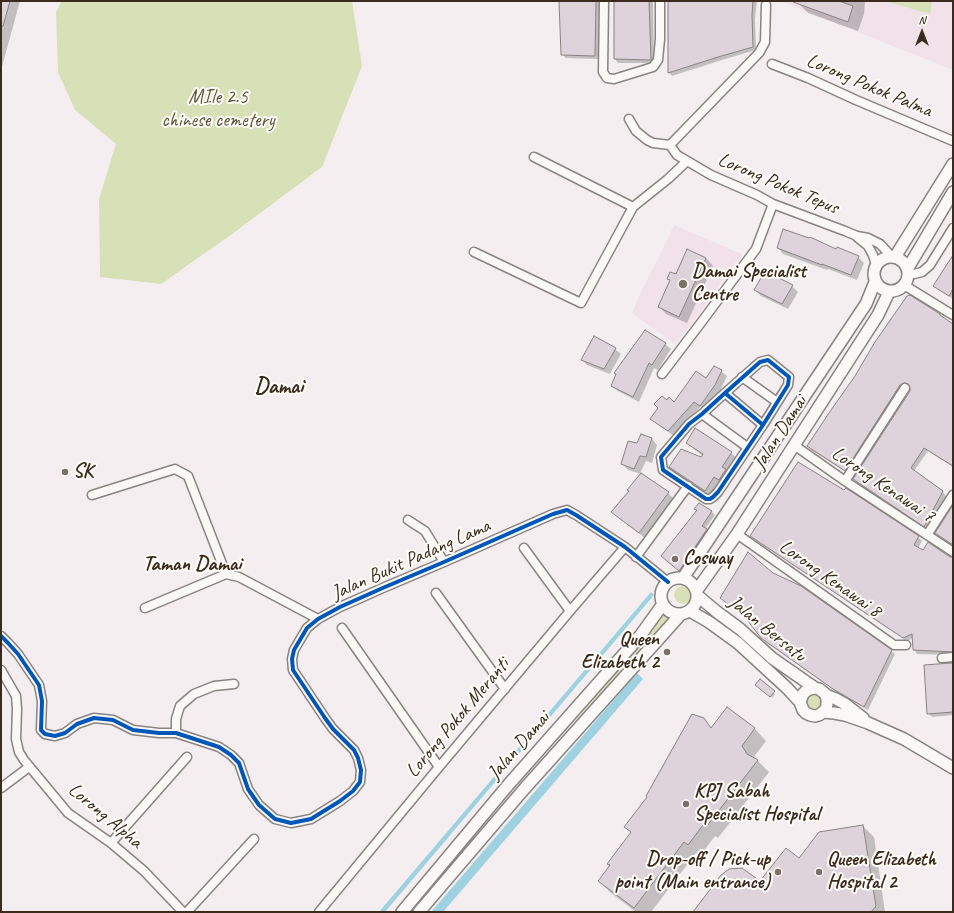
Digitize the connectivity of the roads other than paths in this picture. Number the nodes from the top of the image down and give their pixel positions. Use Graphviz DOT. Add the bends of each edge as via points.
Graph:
graph roads {
  1 [pos="604,1"];
  2 [pos="660,1"];
  3 [pos="766,5"];
  4 [pos="772,64"];
  5 [pos="629,119"];
  6 [pos="953,141"];
  7 [pos="670,145"];
  8 [pos="534,157"];
  9 [pos="687,161"];
  10 [pos="953,164"];
  11 [pos="953,192"];
  12 [pos="773,204"];
  13 [pos="633,207"];
  14 [pos="953,228"];
  15 [pos="857,236"];
  16 [pos="474,252"];
  17 [pos="894,257"];
  18 [pos="876,265"];
  19 [pos="908,271"];
  20 [pos="875,282"];
  21 [pos="904,285"];
  22 [pos="889,292"];
  23 [pos="953,315"];
  24 [pos="662,374"];
  25 [pos="742,377"];
  26 [pos="905,388"];
  27 [pos="725,393"];
  28 [pos="777,402"];
  29 [pos="702,414"];
  30 [pos="763,424"];
  31 [pos="794,444"];
  32 [pos="747,447"];
  33 [pos="845,481"];
  34 [pos="688,486"];
  35 [pos="92,494"];
  36 [pos="953,495"];
  37 [pos="408,520"];
  38 [pos="737,534"];
  39 [pos="927,536"];
  40 [pos="524,548"];
  41 [pos="625,548"];
  42 [pos="953,552"];
  43 [pos="636,557"];
  44 [pos="444,562"];
  45 [pos="226,574"];
  46 [pos="683,578"];
  47 [pos="668,582"];
  48 [pos="436,593"];
  49 [pos="697,593"];
  50 [pos="663,604"];
  51 [pos="145,608"];
  52 [pos="570,611"];
  53 [pos="685,612"];
  54 [pos="318,619"];
  55 [pos="342,628"];
  56 [pos="1,636"];
  57 [pos="906,645"];
  58 [pos="953,657"];
  59 [pos="942,658"];
  60 [pos="1,670"];
  61 [pos="234,684"];
  62 [pos="814,688"];
  63 [pos="505,689"];
  64 [pos="826,695"];
  65 [pos="800,702"];
  66 [pos="823,712"];
  67 [pos="868,722"];
  68 [pos="176,733"];
  69 [pos="187,757"];
  70 [pos="29,767"];
  71 [pos="439,767"];
  72 [pos="953,768"];
  73 [pos="1,788"];
  74 [pos="254,839"];
  75 [pos="111,842"];
  76 [pos="183,912"];
  77 [pos="187,912"];
  78 [pos="319,912"];
  79 [pos="402,912"];
  80 [pos="419,912"];
  1 -- 2 [label="street" via="604,72 607,78 614,79 653,66 658,60"];
  3 -- 7 [label="street" via="765,42 759,53"];
  4 -- 6 [label="street, Lorong Pokok Palma"];
  5 -- 7 [label="street" via="636,131 647,140"];
  7 -- 9 [label="street, Lorong Pokok Tepus" via="677,155"];
  8 -- 13 [label="street"];
  9 -- 12 [label="street, Lorong Pokok Tepus"];
  9 -- 13 [label="street"];
  10 -- 17 [label="main road"];
  11 -- 19 [label="main road"];
  12 -- 15 [label="street, Lorong Pokok Tepus"];
  12 -- 24 [label="street" via="756,249"];
  13 -- 16 [label="street" via="581,303"];
  14 -- 19 [label="street" via="930,265 922,272 914,274"];
  15 -- 17 [label="street, Lorong Pokok Tepus" via="880,244"];
  15 -- 18 [label="street, Lorong Pokok Tepus" via="874,255"];
  17 -- 18 [label="main road" via="880,260"];
  17 -- 19 [label="main road" via="903,261"];
  18 -- 20 [label="main road" via="873,274"];
  19 -- 21 [label="main road" via="908,280"];
  20 -- 22 [label="main road" via="881,289"];
  20 -- 46 [label="main road, Jalan Damai" via="866,304"];
  21 -- 22 [label="main road"];
  21 -- 23 [label="street"];
  22 -- 31 [label="main road, Jalan Damai" via="878,315"];
  25 -- 27 [label="street"];
  25 -- 28 [label="street"];
  25 -- 28 [label="street" via="760,362 768,360 789,377 788,385"];
  26 -- 33 [label="street"];
  27 -- 29 [label="street"];
  27 -- 30 [label="street"];
  28 -- 30 [label="street"];
  29 -- 32 [label="street"];
  29 -- 34 [label="street" via="689,424 661,457 663,470"];
  30 -- 32 [label="street"];
  31 -- 33 [label="street, Lorong Kenawai 7"];
  31 -- 38 [label="main road, Jalan Damai"];
  32 -- 34 [label="street" via="718,492 710,499 706,499"];
  33 -- 39 [label="street, Lorong Kenawai 7"];
  34 -- 43 [label="street"];
  35 -- 45 [label="street" via="175,469 188,476"];
  36 -- 39 [label="street"];
  37 -- 44 [label="street" via="425,531"];
  38 -- 49 [label="main road, Jalan Damai"];
  38 -- 57 [label="street, Lorong Kenawai 8" via="894,645"];
  39 -- 42 [label="street, Lorong Kenawai 7"];
  40 -- 52 [label="street"];
  41 -- 43 [label="street, Jalan Bukit Padang Lama"];
  41 -- 44 [label="street, Jalan Bukit Padang Lama" via="567,510"];
  41 -- 52 [label="street, Lorong Pokok Meranti"];
  43 -- 47 [label="street, Jalan Bukit Padang Lama"];
  44 -- 54 [label="street, Jalan Bukit Padang Lama" via="372,592"];
  45 -- 51 [label="street"];
  45 -- 54 [label="street" via="239,577"];
  46 -- 47 [label="main road"];
  46 -- 49 [label="main road" via="692,582"];
  47 -- 50 [label="main road" via="662,592"];
  48 -- 63 [label="street"];
  49 -- 53 [label="main road" via="694,607"];
  49 -- 62 [label="main road, Jalan Bersatu" via="772,658"];
  50 -- 53 [label="main road" via="670,611"];
  50 -- 79 [label="main road, Jalan Damai" via="640,636 509,784"];
  52 -- 63 [label="street, Lorong Pokok Meranti"];
  53 -- 65 [label="main road, Jalan Bersatu" via="709,622 738,643"];
  53 -- 80 [label="main road, Jalan Damai" via="525,788"];
  54 -- 68 [label="street, Jalan Bukit Padang Lama" via="308,628 294,650 293,670 333,729 354,750 358,758 360,782 353,791 311,819 291,823 275,819 259,805 248,789 239,763 231,755 219,747"];
  55 -- 71 [label="street"];
  56 -- 68 [label="street, Jalan Bukit Padang Lama" via="18,654 39,684 42,701 41,730 45,734 55,736 94,718 112,720 134,730"];
  58 -- 59 [label="street"];
  60 -- 70 [label="street, Lorong Alpha" via="16,696 16,739 19,752"];
  61 -- 68 [label="street" via="214,686 194,694 180,706 176,719"];
  62 -- 64 [label="main road"];
  62 -- 65 [label="main road" via="803,694"];
  63 -- 71 [label="street, Lorong Pokok Meranti"];
  64 -- 66 [label="main road" via="828,704"];
  64 -- 67 [label="main road" via="845,704"];
  65 -- 66 [label="main road" via="803,710 810,715 819,715"];
  66 -- 67 [label="main road" via="845,714"];
  67 -- 72 [label="main road" via="904,739"];
  69 -- 75 [label="street"];
  70 -- 73 [label="street"];
  70 -- 75 [label="street, Lorong Alpha" via="68,813"];
  71 -- 78 [label="street, Lorong Pokok Meranti"];
  74 -- 77 [label="street"];
  75 -- 76 [label="street, Lorong Alpha" via="144,871"];
}
